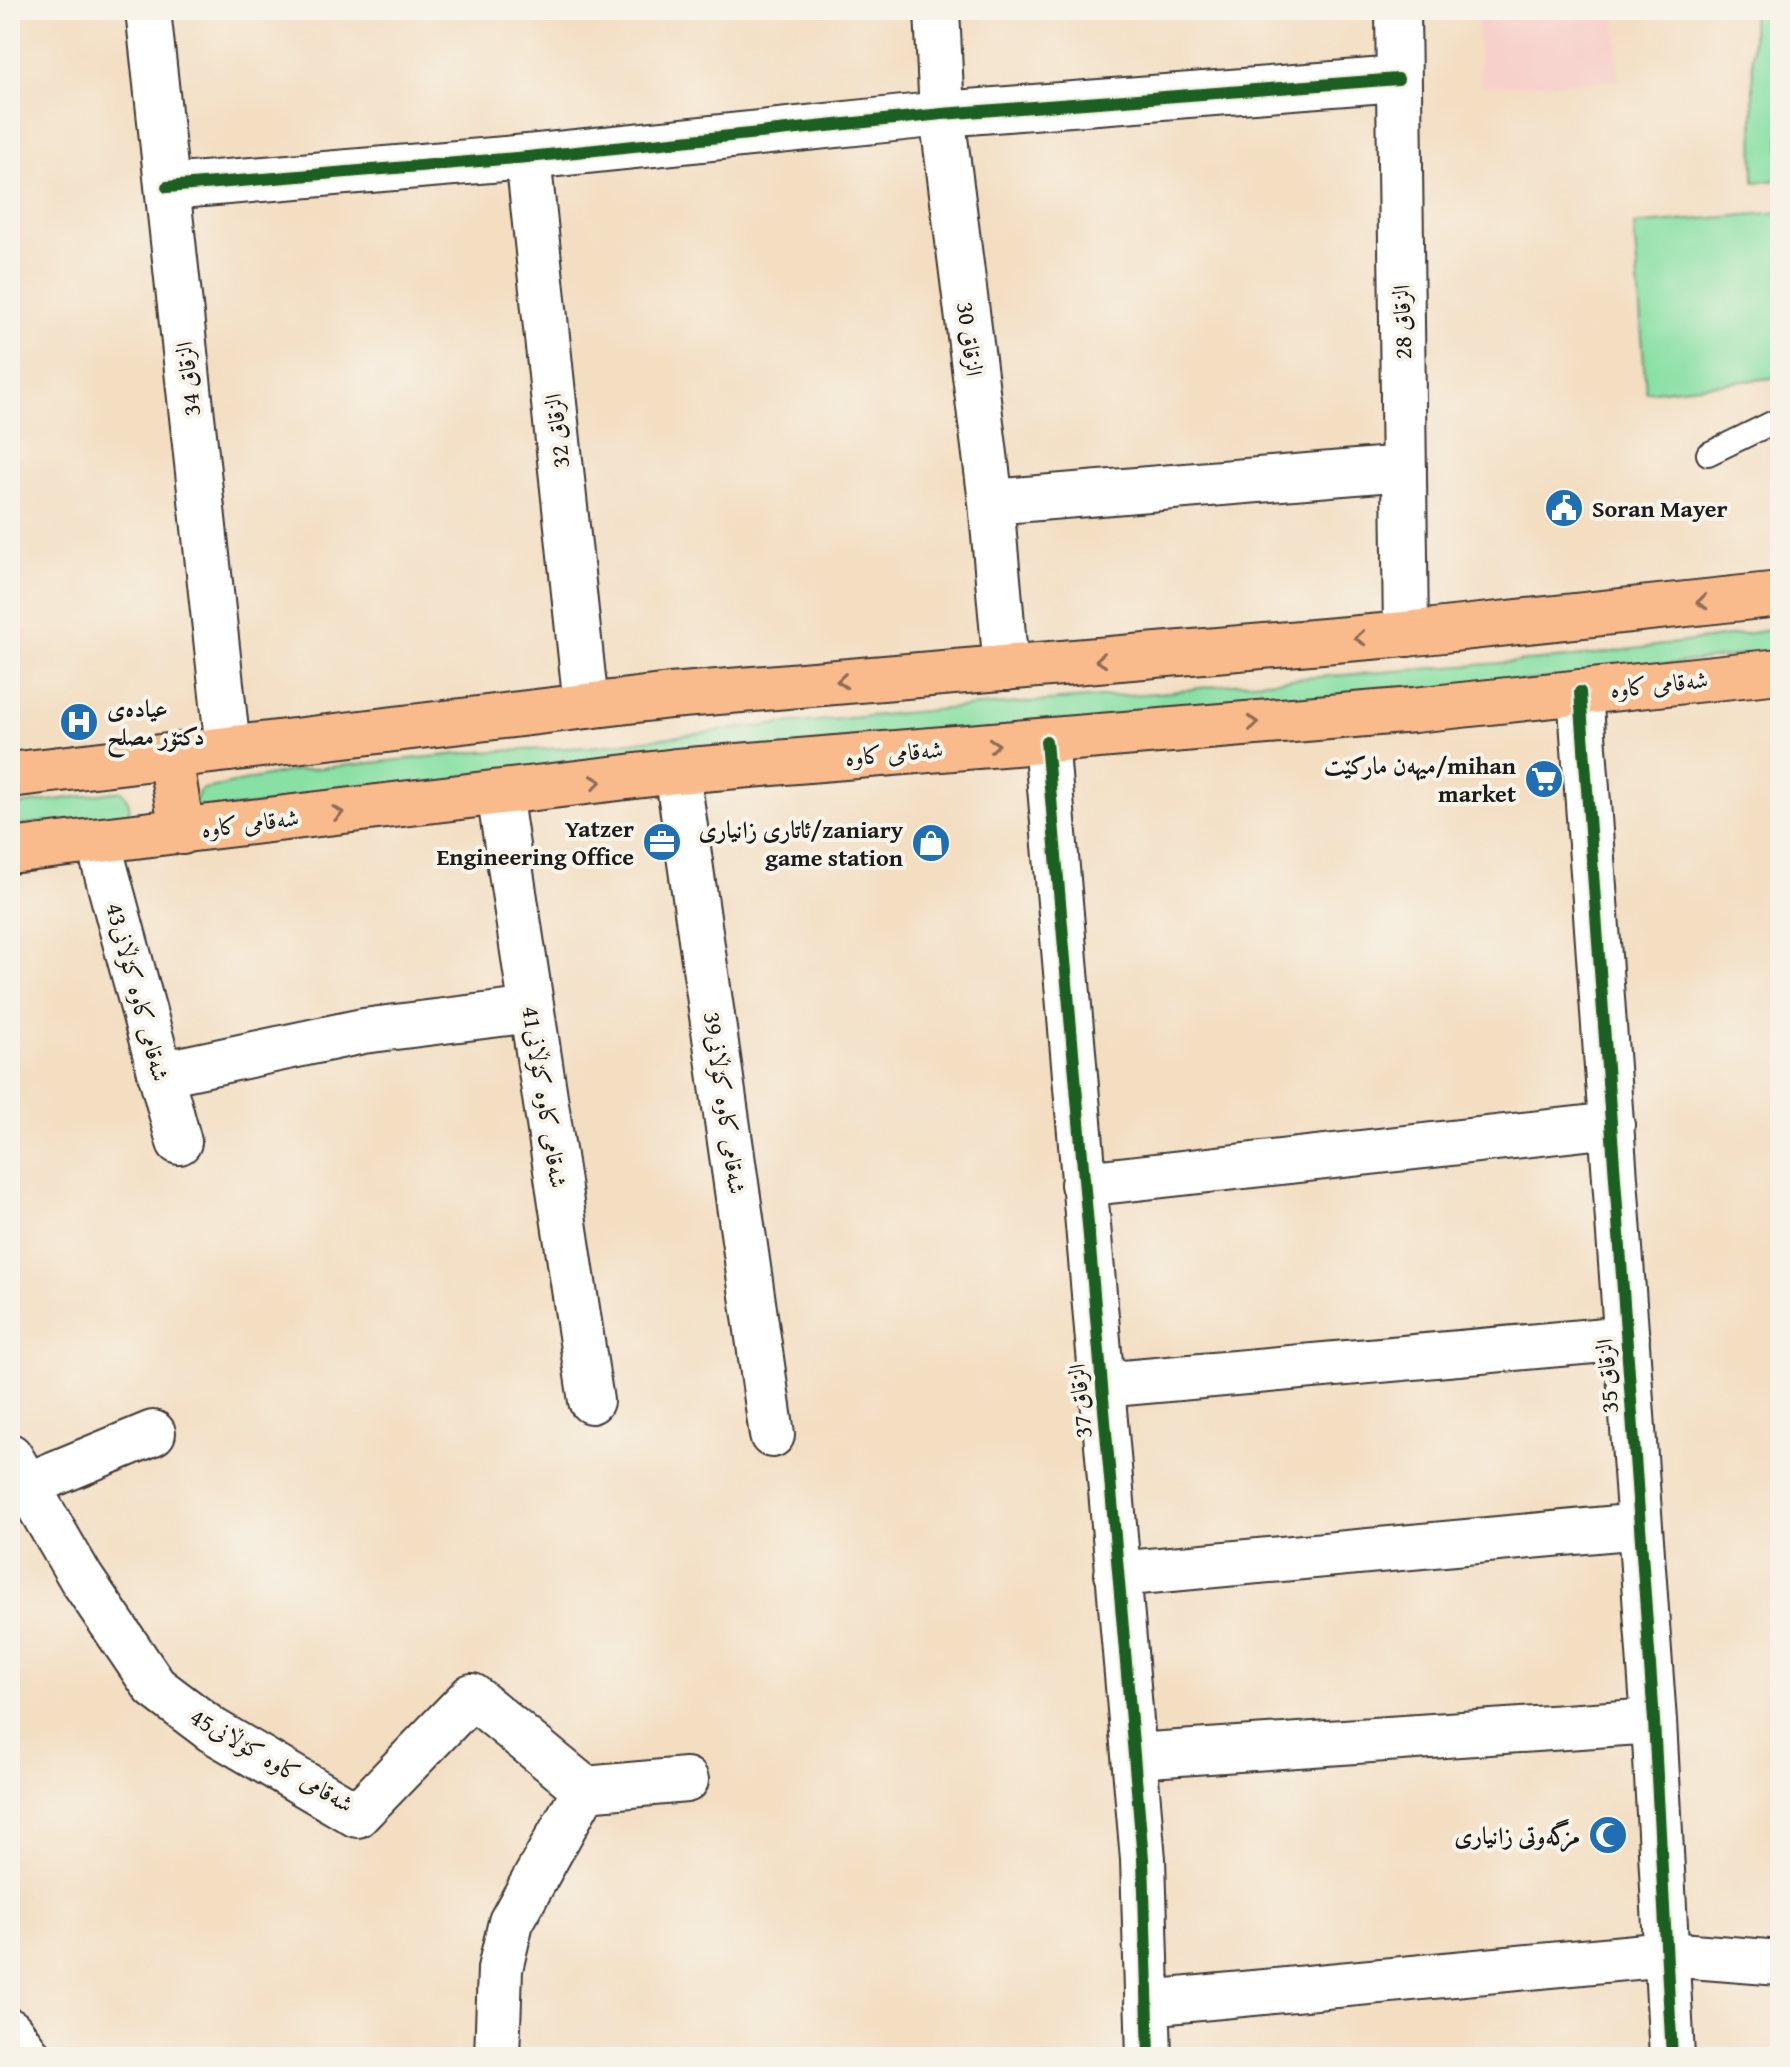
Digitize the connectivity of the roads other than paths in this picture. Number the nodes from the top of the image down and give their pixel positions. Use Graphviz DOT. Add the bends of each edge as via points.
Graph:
graph roads {
  1 [pos="148,10"];
  2 [pos="937,10"];
  3 [pos="1398,10"];
  4 [pos="1398,79"];
  5 [pos="942,114"];
  6 [pos="528,157"];
  7 [pos="167,187"];
  8 [pos="1780,419"];
  9 [pos="1708,454"];
  10 [pos="1404,468"];
  11 [pos="991,502"];
  12 [pos="1780,594"];
  13 [pos="1406,634"];
  14 [pos="1006,668"];
  15 [pos="1780,671"];
  16 [pos="1580,692"];
  17 [pos="586,706"];
  18 [pos="1046,741"];
  19 [pos="228,749"];
  20 [pos="170,756"];
  21 [pos="677,771"];
  22 [pos="10,775"];
  23 [pos="499,793"];
  24 [pos="182,832"];
  25 [pos="98,841"];
  26 [pos="10,851"];
  27 [pos="532,1010"];
  28 [pos="160,1074"];
  29 [pos="1612,1125"];
  30 [pos="179,1142"];
  31 [pos="1083,1184"];
  32 [pos="1627,1338"];
  33 [pos="1101,1385"];
  34 [pos="591,1401"];
  35 [pos="153,1433"];
  36 [pos="772,1435"];
  37 [pos="19,1471"];
  38 [pos="1640,1526"];
  39 [pos="1117,1574"];
  40 [pos="1654,1721"];
  41 [pos="1134,1756"];
  42 [pos="686,1780"];
  43 [pos="585,1789"];
  44 [pos="1667,1954"];
  45 [pos="1780,1963"];
  46 [pos="1147,2003"];
  47 [pos="10,2031"];
  48 [pos="29,2057"];
  49 [pos="497,2057"];
  50 [pos="1149,2057"];
  51 [pos="1672,2057"];
  1 -- 7 [label="street, الزقاق 34"];
  2 -- 5 [label="street, الزقاق 30"];
  3 -- 4 [label="street, الزقاق 28"];
  4 -- 5 [label="street"];
  4 -- 10 [label="street, الزقاق 28"];
  5 -- 6 [label="street"];
  5 -- 11 [label="street, الزقاق 30"];
  6 -- 7 [label="street"];
  6 -- 17 [label="street, الزقاق 32"];
  7 -- 19 [label="street, الزقاق 34"];
  8 -- 9 [label="lane"];
  10 -- 11 [label="street"];
  10 -- 13 [label="street, الزقاق 28"];
  11 -- 14 [label="street, الزقاق 30"];
  12 -- 13 [label="main road, one-way"];
  13 -- 14 [label="main road, one-way"];
  14 -- 17 [label="main road, one-way"];
  15 -- 16 [label="main road, شەقامی کاوە"];
  18 -- 16 [label="main road, شەقامی کاوە, one-way"];
  16 -- 29 [label="street, الزقاق 35"];
  17 -- 19 [label="main road"];
  21 -- 18 [label="main road, شەقامی کاوە, one-way"];
  18 -- 31 [label="street, الزقاق 37"];
  19 -- 20 [label="main road"];
  20 -- 22 [label="main road"];
  20 -- 24 [label="main road"];
  23 -- 21 [label="main road, شەقامی کاوە, one-way"];
  21 -- 36 [label="street, شەقامی کاوە کۆڵانی39"];
  24 -- 23 [label="main road, شەقامی کاوە, one-way"];
  23 -- 27 [label="street, شەقامی کاوە کۆڵانی41"];
  24 -- 25 [label="main road, شەقامی کاوە"];
  25 -- 26 [label="main road, شەقامی کاوە"];
  25 -- 28 [label="street, شەقامی کاوە کۆڵانی43"];
  27 -- 28 [label="street" via="363,1031"];
  27 -- 34 [label="street, شەقامی کاوە کۆڵانی41"];
  28 -- 30 [label="street, شەقامی کاوە کۆڵانی43"];
  29 -- 31 [label="street"];
  29 -- 32 [label="street, الزقاق 35"];
  31 -- 33 [label="street, الزقاق 37"];
  32 -- 33 [label="street"];
  32 -- 38 [label="street, الزقاق 35"];
  33 -- 39 [label="street, الزقاق 37"];
  35 -- 37 [label="street"];
  37 -- 43 [label="street, شەقامی کاوە کۆڵانی45" via="81,1578 155,1687 363,1830 472,1696"];
  38 -- 39 [label="street"];
  38 -- 40 [label="street, الزقاق 35"];
  39 -- 41 [label="street, الزقاق 37"];
  40 -- 41 [label="street"];
  40 -- 44 [label="street, الزقاق 35"];
  41 -- 46 [label="street, الزقاق 37"];
  42 -- 43 [label="street"];
  43 -- 49 [label="street" via="511,1922 500,1969"];
  44 -- 45 [label="street"];
  44 -- 46 [label="street"];
  44 -- 51 [label="street, الزقاق 35"];
  46 -- 50 [label="street, الزقاق 37"];
  47 -- 48 [label="street"];
}
